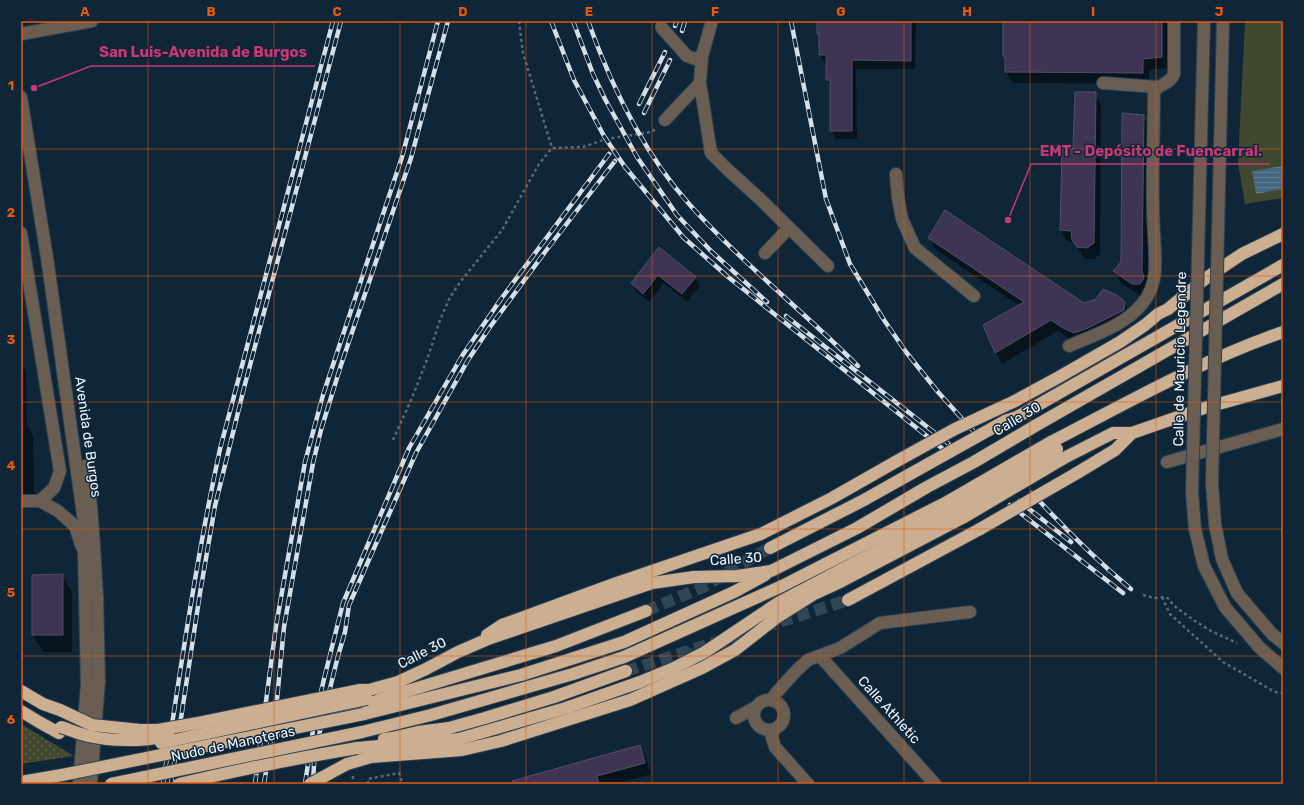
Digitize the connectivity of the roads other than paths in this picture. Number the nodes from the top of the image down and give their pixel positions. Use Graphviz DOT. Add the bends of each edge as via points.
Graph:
graph roads {
  1 [pos="92,21"];
  2 [pos="712,21"];
  3 [pos="1174,21"];
  4 [pos="1204,21"];
  5 [pos="1223,21"];
  6 [pos="660,24"];
  7 [pos="21,34"];
  8 [pos="702,56"];
  9 [pos="700,83"];
  10 [pos="1103,83"];
  11 [pos="1157,87"];
  12 [pos="21,97"];
  13 [pos="665,120"];
  14 [pos="24,130"];
  15 [pos="896,174"];
  16 [pos="789,228"];
  17 [pos="21,233"];
  18 [pos="1283,234"];
  19 [pos="765,253"];
  20 [pos="1283,265"];
  21 [pos="828,266"];
  22 [pos="1283,284"];
  23 [pos="974,296"];
  24 [pos="1283,332"];
  25 [pos="1069,346"];
  26 [pos="1283,386"];
  27 [pos="1019,407"];
  28 [pos="1283,429"];
  29 [pos="1132,433"];
  30 [pos="1057,449"];
  31 [pos="1167,462"];
  32 [pos="21,501"];
  33 [pos="40,501"];
  34 [pos="956,509"];
  35 [pos="770,548"];
  36 [pos="84,553"];
  37 [pos="771,571"];
  38 [pos="848,600"];
  39 [pos="646,612"];
  40 [pos="970,612"];
  41 [pos="1283,643"];
  42 [pos="466,648"];
  43 [pos="820,656"];
  44 [pos="1283,668"];
  45 [pos="626,671"];
  46 [pos="21,691"];
  47 [pos="771,700"];
  48 [pos="366,702"];
  49 [pos="756,707"];
  50 [pos="21,711"];
  51 [pos="736,718"];
  52 [pos="374,728"];
  53 [pos="773,730"];
  54 [pos="418,732"];
  55 [pos="359,740"];
  56 [pos="132,761"];
  57 [pos="21,782"];
  58 [pos="79,784"];
  59 [pos="91,784"];
  60 [pos="111,784"];
  61 [pos="179,784"];
  62 [pos="310,784"];
  63 [pos="808,784"];
  64 [pos="935,784"];
  1 -- 7 [label="street"];
  2 -- 8 [label="street"];
  3 -- 11 [label="street" via="1174,74 1171,80"];
  4 -- 44 [label="street, Calle de Mauricio Legendre, bridge" via="1192,492 1195,529 1204,566 1225,607 1259,647"];
  5 -- 41 [label="street, bridge" via="1212,483 1215,524 1222,559 1237,593 1272,634"];
  6 -- 8 [label="street, bridge" via="686,56 695,59"];
  8 -- 9 [label="street"];
  9 -- 13 [label="street"];
  9 -- 16 [label="street" via="711,152"];
  10 -- 11 [label="street"];
  11 -- 25 [label="street" via="1154,91 1155,271 1152,285 1142,305 1127,318"];
  12 -- 14 [label="street, Avenida de Burgos"];
  14 -- 36 [label="street, Avenida de Burgos" via="48,264 85,529"];
  14 -- 59 [label="street" via="33,135 91,506 97,591 99,681"];
  15 -- 23 [label="street" via="902,219 915,248"];
  16 -- 19 [label="street"];
  16 -- 21 [label="street"];
  17 -- 33 [label="street" via="60,471 54,488"];
  18 -- 27 [label="highway" via="1242,254 1145,325 1059,377"];
  20 -- 27 [label="highway" via="1055,394"];
  22 -- 37 [label="highway, Calle 30, bridge" via="857,528"];
  24 -- 30 [label="highway" via="1227,353 1127,402"];
  26 -- 29 [label="highway" via="1204,408"];
  27 -- 35 [label="highway, bridge" via="1005,421"];
  27 -- 42 [label="highway, bridge" via="955,429 832,498 761,534 502,625"];
  28 -- 31 [label="street"];
  29 -- 30 [label="highway" via="1112,433"];
  29 -- 38 [label="highway, bridge" via="1116,450 1077,473"];
  30 -- 34 [label="highway, bridge"];
  30 -- 34 [label="highway, bridge"];
  32 -- 33 [label="street"];
  33 -- 36 [label="street" via="58,511 75,526"];
  34 -- 52 [label="highway" via="624,657 431,715"];
  34 -- 55 [label="highway" via="778,602 705,652 640,682 566,708 459,739"];
  34 -- 62 [label="highway, bridge" via="847,579 814,594 776,618 735,650 702,668 630,700 509,739 468,749 371,756 347,764"];
  36 -- 58 [label="street, Avenida de Burgos" via="87,684"];
  37 -- 42 [label="highway, Calle 30" via="736,576 694,576 652,583"];
  37 -- 48 [label="highway" via="734,592 624,642 521,674"];
  39 -- 48 [label="highway" via="556,646"];
  40 -- 43 [label="street" via="880,623 840,648"];
  42 -- 48 [label="highway, Calle 30" via="398,682"];
  43 -- 47 [label="street" via="808,660"];
  43 -- 64 [label="street, Calle Athletic"];
  45 -- 54 [label="highway" via="554,698 510,711 449,728"];
  46 -- 48 [label="highway, Calle 30, bridge" via="43,704 92,725 140,730 174,728 360,690"];
  47 -- 49 [label="street" via="763,701"];
  47 -- 53 [label="street" via="780,705 784,715 781,724"];
  48 -- 50 [label="highway, bridge" via="358,695 181,734 134,740 108,739 60,730"];
  48 -- 56 [label="highway, bridge"];
  48 -- 56 [label="highway, bridge" via="154,752"];
  49 -- 51 [label="street"];
  49 -- 53 [label="street" via="754,717 758,726"];
  52 -- 54 [label="highway"];
  52 -- 55 [label="highway"];
  53 -- 63 [label="street" via="775,747"];
  54 -- 55 [label="highway" via="392,738"];
  55 -- 60 [label="highway, Nudo de Manoteras, bridge"];
  55 -- 61 [label="highway, bridge" via="290,759"];
  56 -- 57 [label="highway, bridge"];
}
